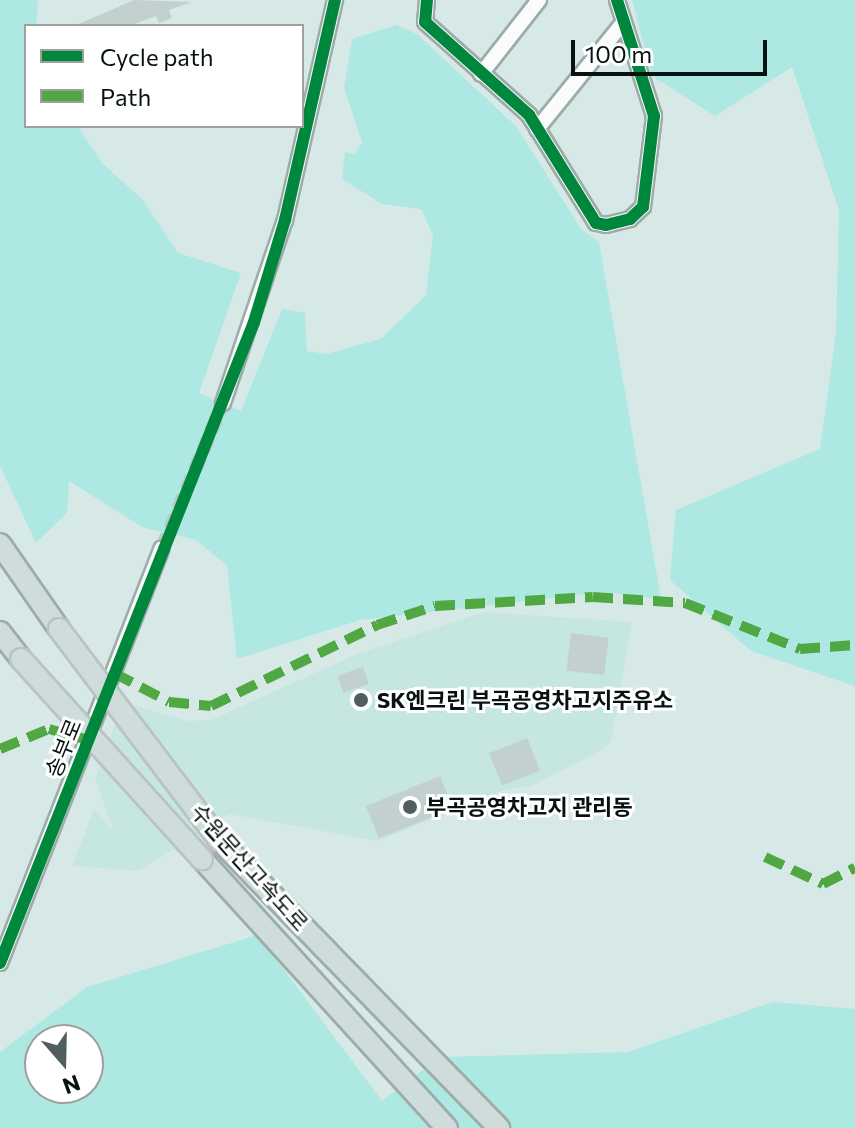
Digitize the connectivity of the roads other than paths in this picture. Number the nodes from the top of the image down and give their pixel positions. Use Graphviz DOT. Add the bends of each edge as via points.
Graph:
graph roads {
  1 [pos="335,0"];
  2 [pos="427,0"];
  3 [pos="539,0"];
  4 [pos="617,0"];
  5 [pos="622,24"];
  6 [pos="481,74"];
  7 [pos="537,129"];
  8 [pos="223,403"];
  9 [pos="0,544"];
  10 [pos="162,548"];
  11 [pos="0,632"];
  12 [pos="0,963"];
  13 [pos="447,1128"];
  14 [pos="499,1128"];
  1 -- 8 [label="street" via="285,220"];
  2 -- 6 [label="street" via="425,22"];
  3 -- 6 [label="street"];
  4 -- 5 [label="street"];
  5 -- 7 [label="street"];
  5 -- 7 [label="street" via="653,107 638,214 596,223"];
  6 -- 7 [label="street"];
  9 -- 14 [label="highway, 수원문산고속도로, bridge" via="219,840"];
  10 -- 12 [label="street, 송부로"];
  11 -- 13 [label="highway, 수원문산고속도로, bridge"];
}
